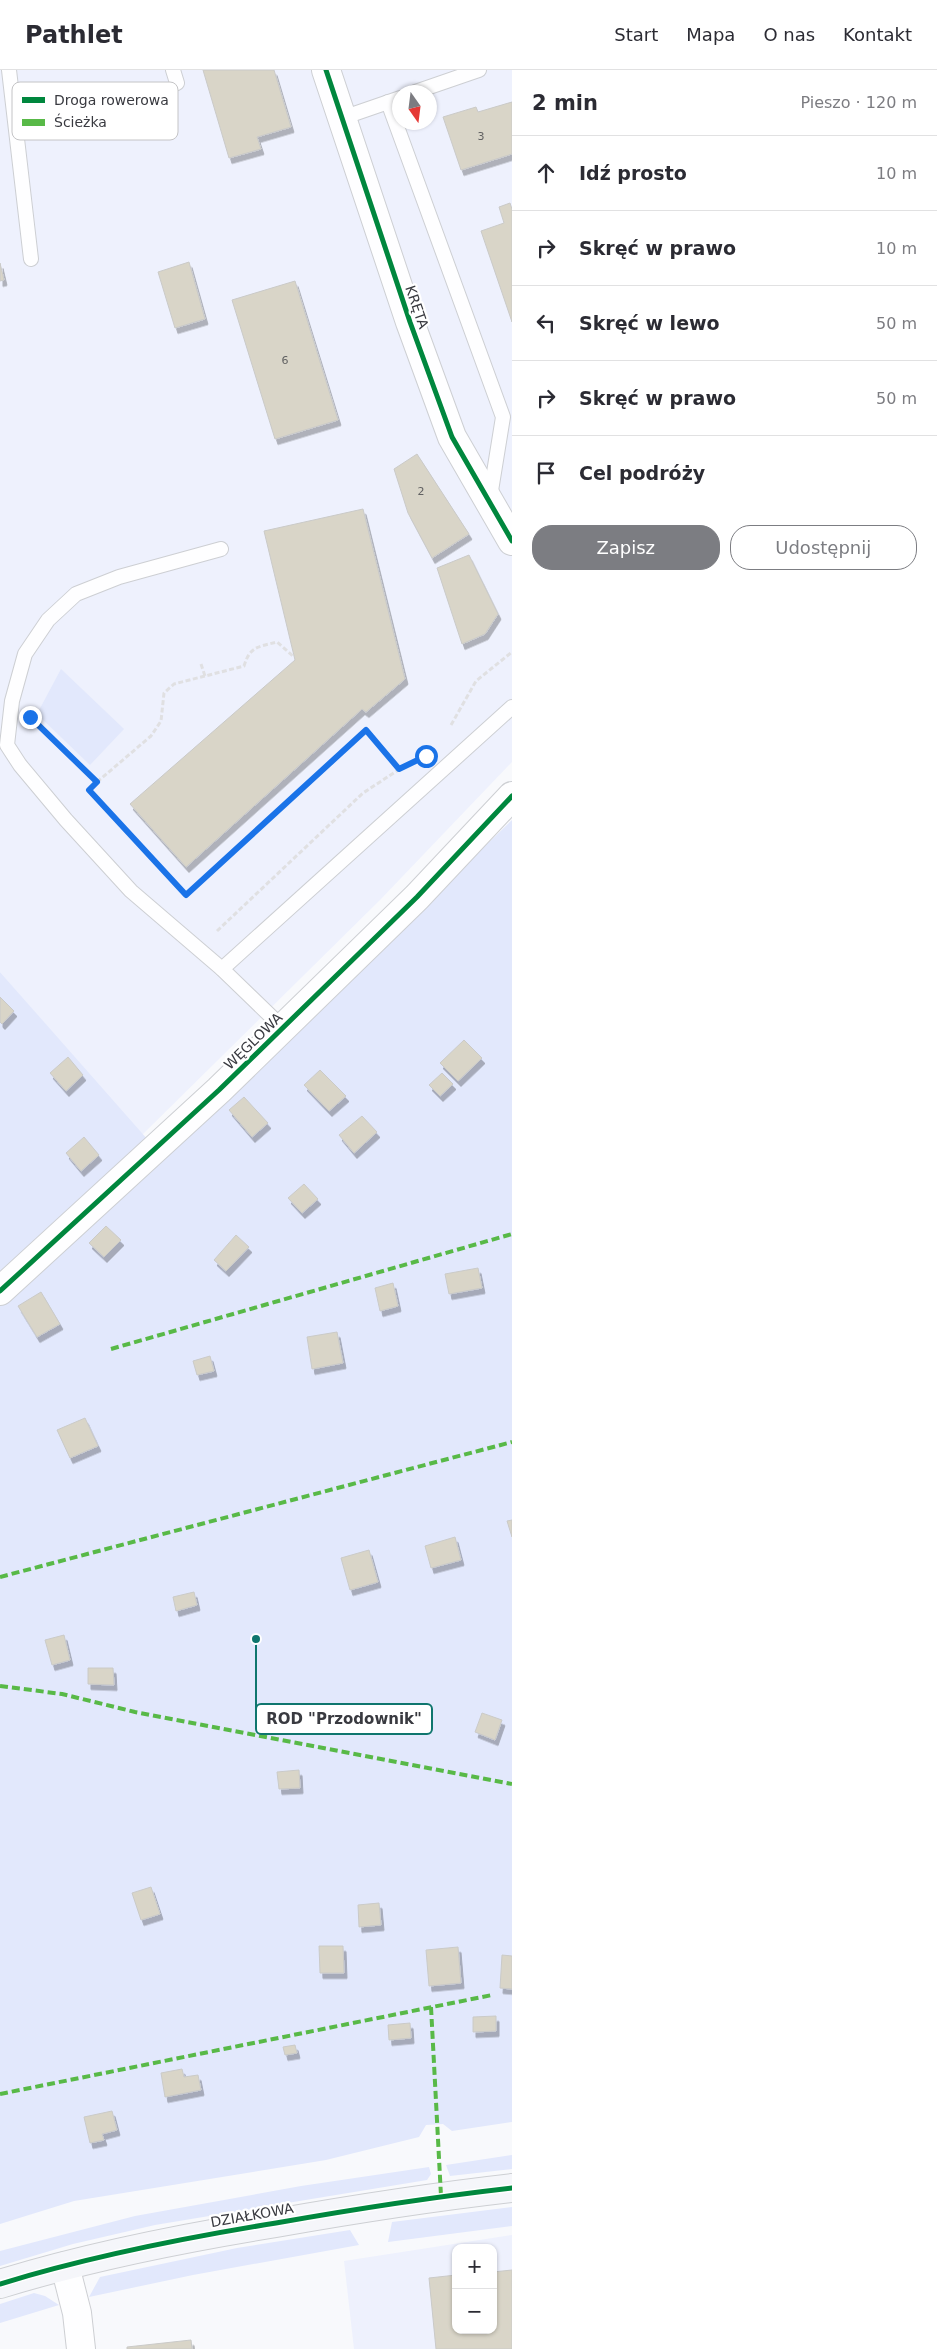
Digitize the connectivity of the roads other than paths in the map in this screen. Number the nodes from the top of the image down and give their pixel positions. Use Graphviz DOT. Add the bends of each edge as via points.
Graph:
graph roads {
  1 [pos="9,70"];
  2 [pos="326,70"];
  3 [pos="479,70"];
  4 [pos="464,72"];
  5 [pos="432,85"];
  6 [pos="12,96"];
  7 [pos="392,101"];
  8 [pos="342,118"];
  9 [pos="404,130"];
  10 [pos="17,140"];
  11 [pos="31,259"];
  12 [pos="503,521"];
  13 [pos="221,549"];
  14 [pos="512,707"];
  15 [pos="512,796"];
  16 [pos="222,969"];
  17 [pos="283,1028"];
  18 [pos="0,1291"];
  19 [pos="512,2188"];
  20 [pos="65,2266"];
  21 [pos="0,2284"];
  22 [pos="81,2349"];
  1 -- 6 [label="lane"];
  2 -- 8 [label="street, KRĘTA"];
  3 -- 4 [label="lane"];
  4 -- 5 [label="lane"];
  7 -- 8 [label="lane"];
  8 -- 12 [label="street, KRĘTA" via="452,437"];
  9 -- 12 [label="lane" via="503,417"];
  10 -- 11 [label="lane"];
  13 -- 16 [label="lane" via="119,577 76,594 48,620 25,654 12,701 7,745 66,820 131,891"];
  14 -- 16 [label="lane"];
  15 -- 17 [label="street, WĘGLOWA" via="417,897"];
  16 -- 17 [label="lane"];
  17 -- 18 [label="street, WĘGLOWA"];
  19 -- 20 [label="street, DZIAŁKOWA" via="441,2196 194,2237"];
  20 -- 21 [label="street, DZIAŁKOWA"];
  20 -- 22 [label="street" via="77,2313"];
}
